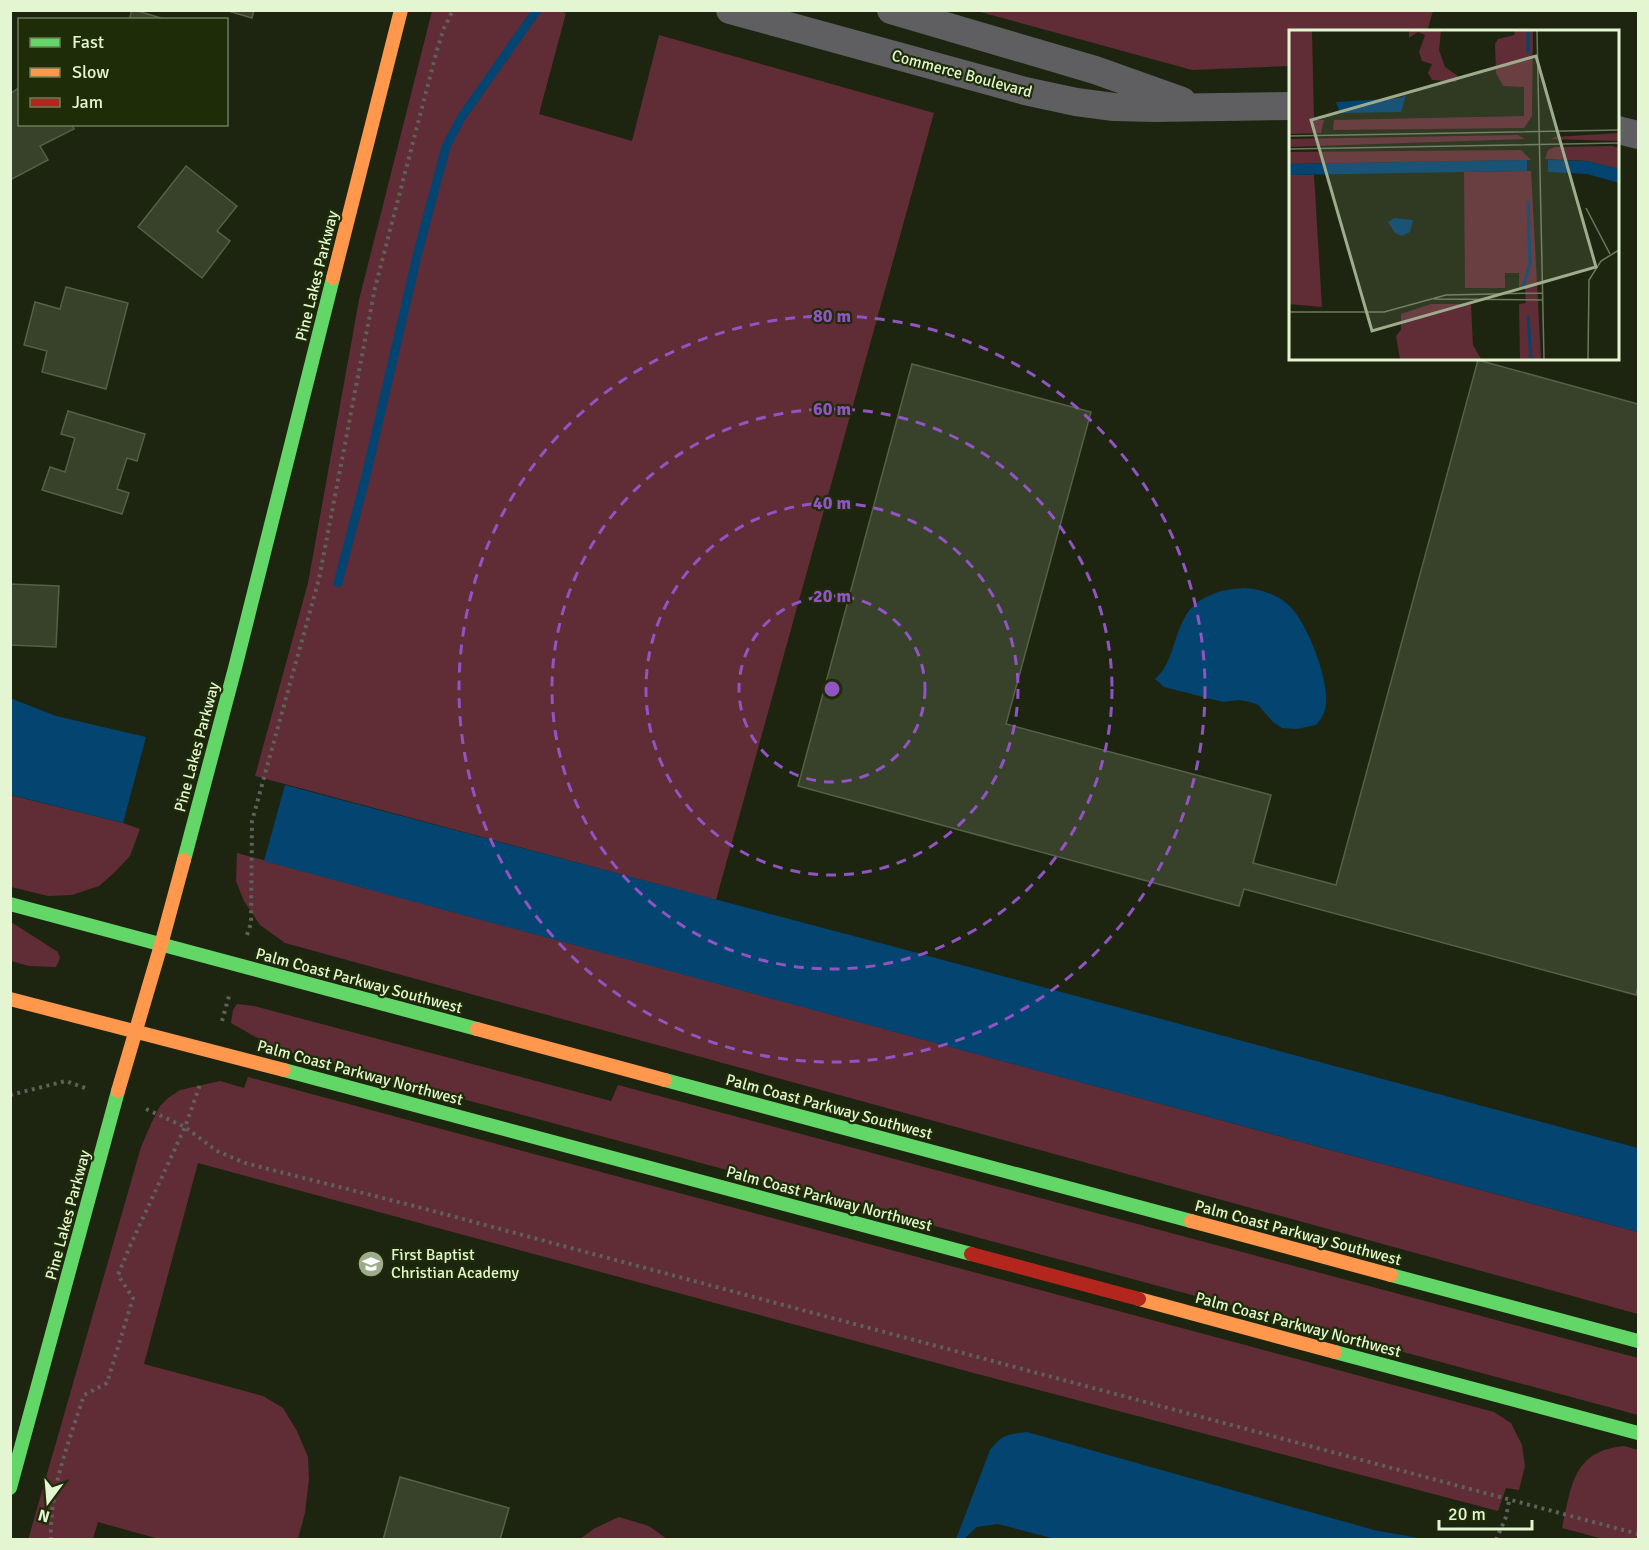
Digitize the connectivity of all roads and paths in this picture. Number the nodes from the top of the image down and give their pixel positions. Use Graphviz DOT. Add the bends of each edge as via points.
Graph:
graph roads {
  1 [pos="401,10"];
  2 [pos="453,10"];
  3 [pos="730,10"];
  4 [pos="891,10"];
  5 [pos="1198,106"];
  6 [pos="1289,106"];
  7 [pos="1619,130"];
  8 [pos="1638,135"];
  9 [pos="10,904"];
  10 [pos="161,945"];
  11 [pos="239,965"];
  12 [pos="10,999"];
  13 [pos="135,1032"];
  14 [pos="212,1051"];
  15 [pos="66,1081"];
  16 [pos="10,1095"];
  17 [pos="156,1113"];
  18 [pos="185,1127"];
  19 [pos="1638,1341"];
  20 [pos="1638,1433"];
  21 [pos="10,1488"];
  22 [pos="1509,1501"];
  23 [pos="1638,1534"];
  24 [pos="51,1539"];
  25 [pos="1496,1539"];
  1 -- 10 [label="main road, Pine Lakes Parkway"];
  2 -- 11 [label="path" via="444,28 375,288 319,579 252,821 250,923"];
  3 -- 5 [label="street, Commerce Boulevard" via="1059,99 1114,107"];
  4 -- 5 [label="street, Commerce Boulevard" via="1095,70"];
  5 -- 6 [label="street, Commerce Boulevard"];
  7 -- 8 [label="street"];
  9 -- 10 [label="main road, Palm Coast Parkway Southwest"];
  10 -- 11 [label="main road, Palm Coast Parkway Southwest"];
  10 -- 13 [label="main road, Pine Lakes Parkway"];
  11 -- 14 [label="path"];
  11 -- 19 [label="main road, Palm Coast Parkway Southwest"];
  12 -- 13 [label="main road, Palm Coast Parkway Northwest"];
  13 -- 14 [label="main road, Palm Coast Parkway Northwest"];
  13 -- 21 [label="main road, Pine Lakes Parkway"];
  14 -- 18 [label="path"];
  14 -- 20 [label="main road, Palm Coast Parkway Northwest"];
  15 -- 16 [label="path"];
  17 -- 18 [label="path"];
  18 -- 22 [label="path" via="217,1151 245,1163"];
  18 -- 24 [label="path" via="118,1275 134,1298 107,1383 84,1395 59,1475 50,1522"];
  22 -- 23 [label="path"];
  22 -- 25 [label="path"];
}
